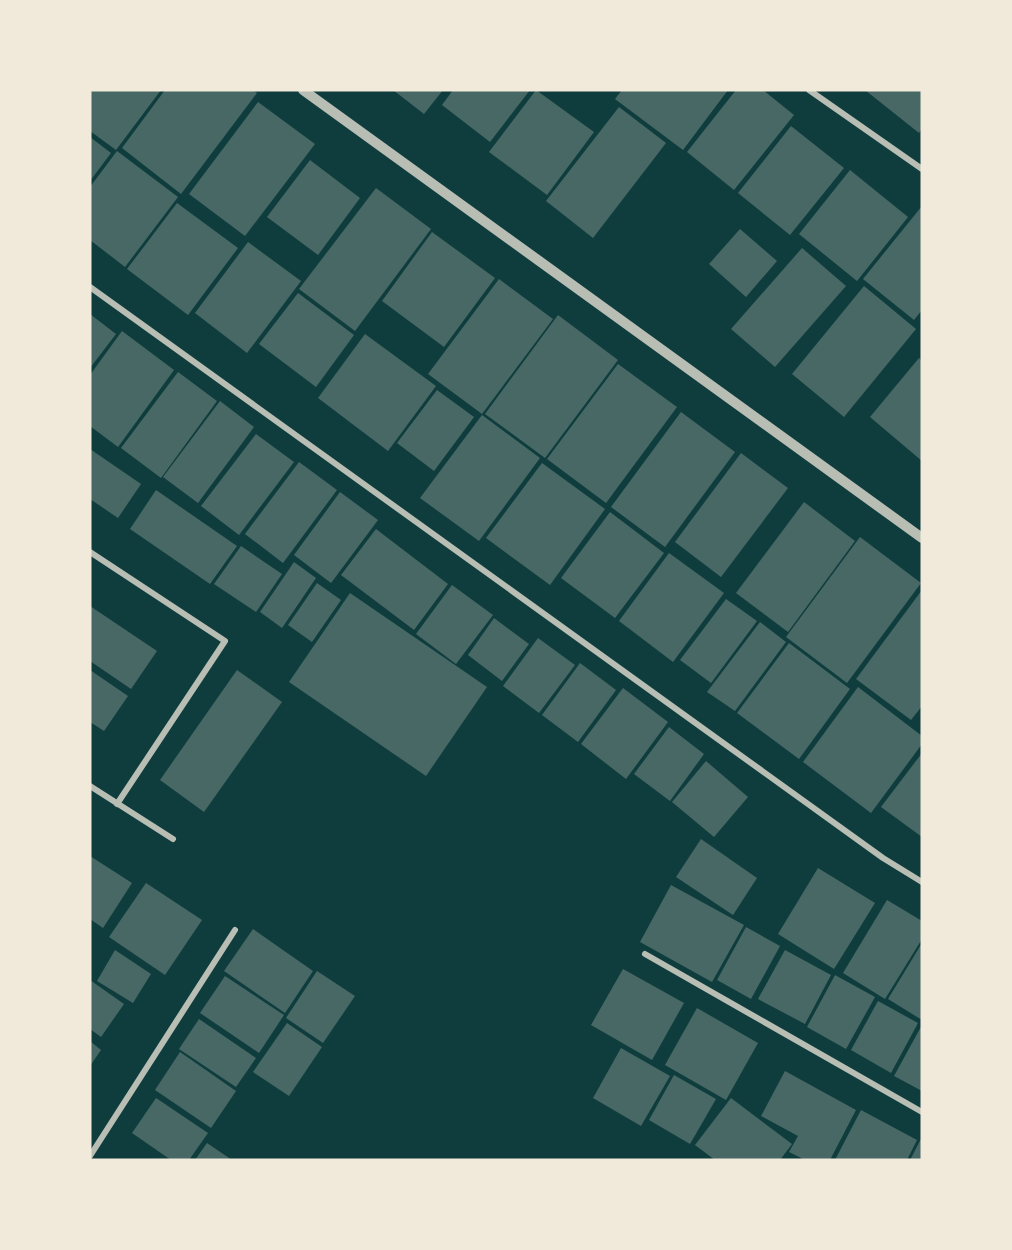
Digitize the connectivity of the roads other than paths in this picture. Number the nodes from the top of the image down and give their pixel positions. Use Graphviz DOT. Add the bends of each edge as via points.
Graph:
graph roads {
  1 [pos="303,90"];
  2 [pos="809,90"];
  3 [pos="922,169"];
  4 [pos="90,287"];
  5 [pos="922,538"];
  6 [pos="90,552"];
  7 [pos="90,786"];
  8 [pos="117,804"];
  9 [pos="173,838"];
  10 [pos="922,882"];
  11 [pos="235,930"];
  12 [pos="645,954"];
  13 [pos="922,1112"];
  14 [pos="90,1156"];
  1 -- 5 [label="street"];
  2 -- 3 [label="street"];
  4 -- 10 [label="street"];
  6 -- 8 [label="street" via="225,641"];
  7 -- 8 [label="street"];
  8 -- 9 [label="street"];
  11 -- 14 [label="street"];
  12 -- 13 [label="street"];
}
